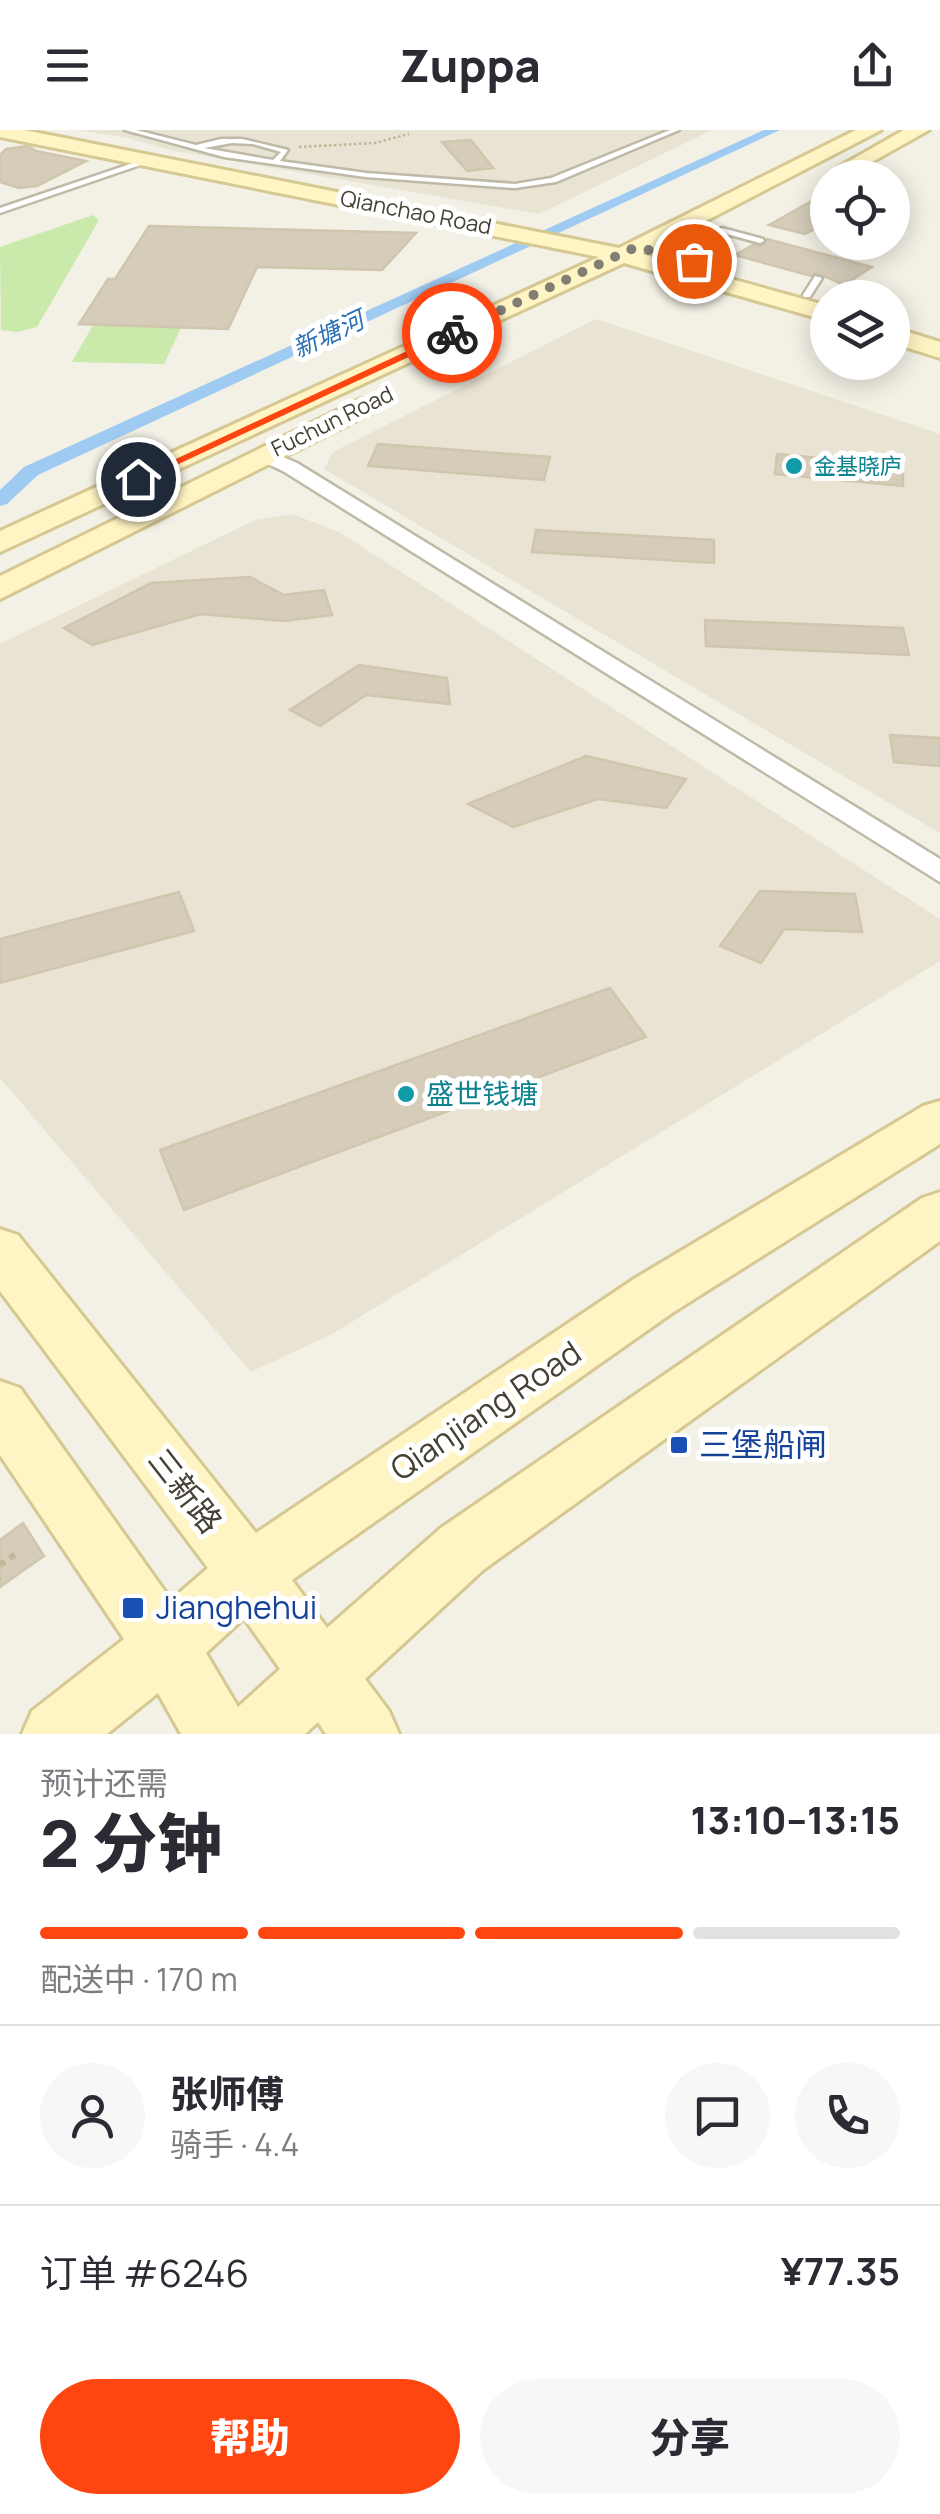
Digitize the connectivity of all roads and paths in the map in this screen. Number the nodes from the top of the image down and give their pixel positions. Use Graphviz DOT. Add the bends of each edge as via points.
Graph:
graph roads {
  1 [pos="41,130"];
  2 [pos="128,130"];
  3 [pos="676,130"];
  4 [pos="871,130"];
  5 [pos="919,130"];
  6 [pos="0,131"];
  7 [pos="409,134"];
  8 [pos="196,148"];
  9 [pos="239,156"];
  10 [pos="151,160"];
  11 [pos="863,160"];
  12 [pos="276,161"];
  13 [pos="292,163"];
  14 [pos="217,164"];
  15 [pos="766,208"];
  16 [pos="0,211"];
  17 [pos="525,228"];
  18 [pos="722,230"];
  19 [pos="760,241"];
  20 [pos="646,255"];
  21 [pos="810,289"];
  22 [pos="810,308"];
  23 [pos="910,325"];
  24 [pos="940,334"];
  25 [pos="910,340"];
  26 [pos="940,350"];
  27 [pos="264,454"];
  28 [pos="0,543"];
  29 [pos="0,588"];
  30 [pos="940,872"];
  31 [pos="940,1120"];
  32 [pos="940,1214"];
  33 [pos="0,1251"];
  34 [pos="0,1408"];
  35 [pos="20,1550"];
  36 [pos="0,1565"];
  37 [pos="249,1573"];
  38 [pos="166,1646"];
  39 [pos="322,1676"];
  40 [pos="55,1734"];
  41 [pos="218,1734"];
  42 [pos="258,1734"];
  43 [pos="366,1734"];
  1 -- 14 [label="main road, Qianchao Road"];
  2 -- 8 [label="lane"];
  3 -- 13 [label="lane" via="553,180 515,186"];
  4 -- 20 [label="main road, Fuchun Road"];
  5 -- 11 [label="main road"];
  6 -- 10 [label="main road, Qianchao Road"];
  7 -- 13 [label="path" via="298,147 284,160"];
  8 -- 9 [label="lane"];
  8 -- 12 [label="lane" via="227,139 263,142 286,151"];
  9 -- 12 [label="lane"];
  9 -- 14 [label="lane"];
  10 -- 16 [label="lane"];
  10 -- 17 [label="main road, Qianchao Road"];
  12 -- 13 [label="lane"];
  14 -- 17 [label="main road, Qianchao Road"];
  15 -- 18 [label="main road, Fuchun Road"];
  17 -- 20 [label="main road, Qianchao Road"];
  18 -- 19 [label="lane"];
  18 -- 20 [label="main road, Fuchun Road"];
  20 -- 21 [label="main road, Qianchao Road"];
  20 -- 22 [label="main road, Qianchao Road"];
  20 -- 27 [label="main road, Fuchun Road"];
  20 -- 28 [label="main road, Fuchun Road"];
  23 -- 24 [label="main road"];
  25 -- 26 [label="main road"];
  27 -- 29 [label="main road, Fuchun Road"];
  27 -- 30 [label="street"];
  31 -- 37 [label="main road, Qianjiang Road" via="653,1296"];
  32 -- 39 [label="main road" via="462,1549"];
  33 -- 37 [label="main road, 三新路"];
  34 -- 38 [label="main road"];
  35 -- 36 [label="path"];
  37 -- 38 [label="main road, Qianjiang Road"];
  37 -- 39 [label="main road, 三新路"];
  38 -- 40 [label="main road, Qianjiang Road"];
  38 -- 41 [label="main road"];
  39 -- 42 [label="main road"];
  39 -- 43 [label="main road, 三新路"];
}
